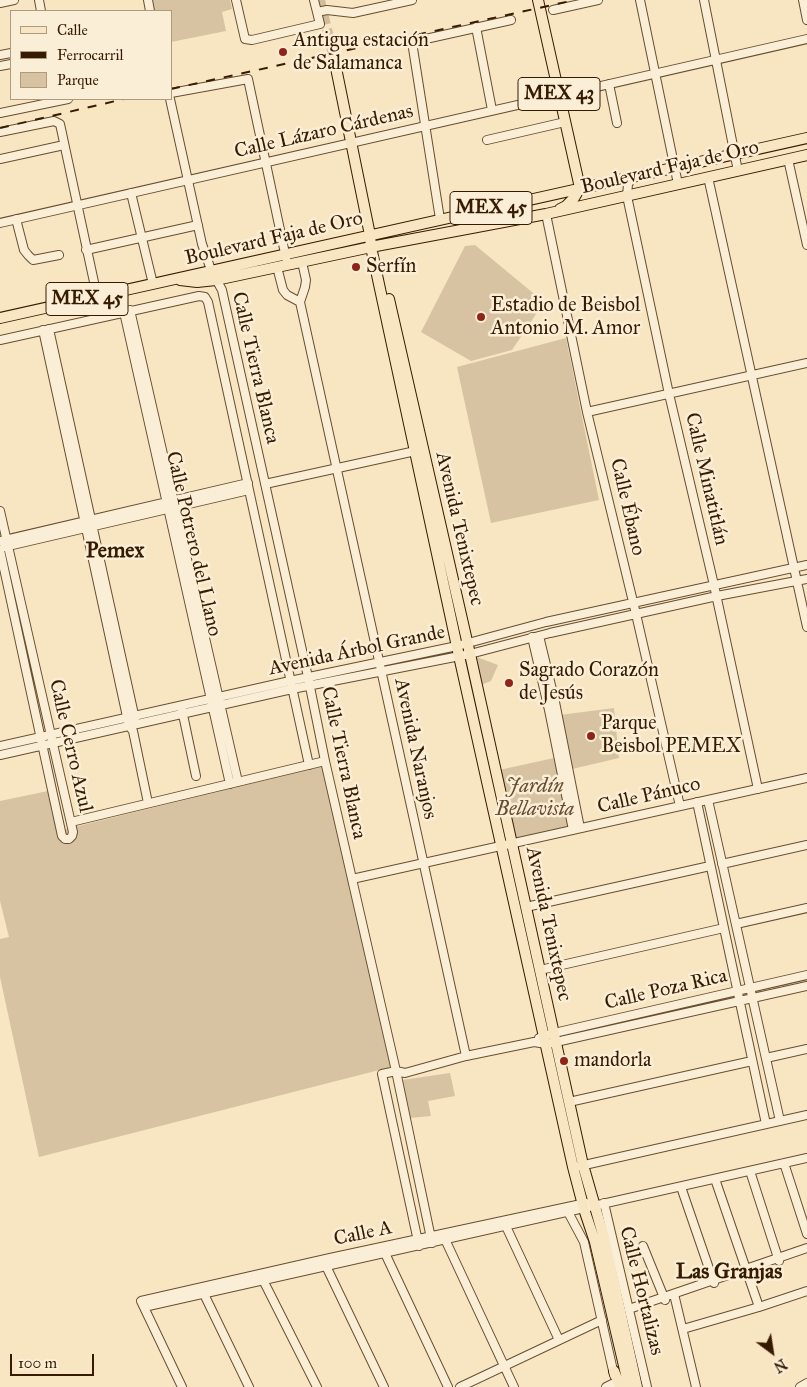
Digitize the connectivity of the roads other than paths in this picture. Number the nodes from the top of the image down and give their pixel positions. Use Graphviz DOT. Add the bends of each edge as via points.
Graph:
graph roads {
  1 [pos="14,0"];
  2 [pos="236,0"];
  3 [pos="314,0"];
  4 [pos="325,0"];
  5 [pos="538,0"];
  6 [pos="598,0"];
  7 [pos="640,0"];
  8 [pos="704,0"];
  9 [pos="803,0"];
  10 [pos="408,1"];
  11 [pos="0,3"];
  12 [pos="327,10"];
  13 [pos="553,10"];
  14 [pos="317,12"];
  15 [pos="511,20"];
  16 [pos="807,20"];
  17 [pos="476,28"];
  18 [pos="807,39"];
  19 [pos="716,60"];
  20 [pos="335,63"];
  21 [pos="656,74"];
  22 [pos="609,84"];
  23 [pos="172,93"];
  24 [pos="559,95"];
  25 [pos="56,100"];
  26 [pos="170,100"];
  27 [pos="492,110"];
  28 [pos="0,113"];
  29 [pos="565,122"];
  30 [pos="617,123"];
  31 [pos="425,125"];
  32 [pos="0,132"];
  33 [pos="807,138"];
  34 [pos="487,140"];
  35 [pos="351,142"];
  36 [pos="64,145"];
  37 [pos="734,154"];
  38 [pos="807,155"];
  39 [pos="0,159"];
  40 [pos="788,159"];
  41 [pos="265,162"];
  42 [pos="675,168"];
  43 [pos="738,171"];
  44 [pos="633,177"];
  45 [pos="708,178"];
  46 [pos="188,180"];
  47 [pos="678,184"];
  48 [pos="580,188"];
  49 [pos="131,193"];
  50 [pos="627,196"];
  51 [pos="77,205"];
  52 [pos="546,214"];
  53 [pos="16,219"];
  54 [pos="440,219"];
  55 [pos="0,223"];
  56 [pos="198,225"];
  57 [pos="372,235"];
  58 [pos="142,237"];
  59 [pos="807,245"];
  60 [pos="373,247"];
  61 [pos="86,250"];
  62 [pos="59,255"];
  63 [pos="285,255"];
  64 [pos="302,262"];
  65 [pos="282,266"];
  66 [pos="211,270"];
  67 [pos="175,279"];
  68 [pos="216,280"];
  69 [pos="153,284"];
  70 [pos="97,296"];
  71 [pos="300,302"];
  72 [pos="127,311"];
  73 [pos="0,318"];
  74 [pos="46,330"];
  75 [pos="0,340"];
  76 [pos="807,363"];
  77 [pos="751,375"];
  78 [pos="669,394"];
  79 [pos="587,412"];
  80 [pos="419,451"];
  81 [pos="337,468"];
  82 [pos="266,484"];
  83 [pos="249,487"];
  84 [pos="171,505"];
  85 [pos="0,512"];
  86 [pos="90,524"];
  87 [pos="3,545"];
  88 [pos="441,550"];
  89 [pos="807,565"];
  90 [pos="795,568"];
  91 [pos="807,580"];
  92 [pos="798,582"];
  93 [pos="714,585"];
  94 [pos="717,596"];
  95 [pos="633,603"];
  96 [pos="636,614"];
  97 [pos="807,626"];
  98 [pos="536,637"];
  99 [pos="29,638"];
  100 [pos="20,640"];
  101 [pos="469,648"];
  102 [pos="458,651"];
  103 [pos="380,662"];
  104 [pos="382,671"];
  105 [pos="308,677"];
  106 [pos="291,685"];
  107 [pos="310,686"];
  108 [pos="215,698"];
  109 [pos="181,706"];
  110 [pos="217,706"];
  111 [pos="183,714"];
  112 [pos="132,723"];
  113 [pos="51,734"];
  114 [pos="41,737"];
  115 [pos="53,744"];
  116 [pos="0,746"];
  117 [pos="43,746"];
  118 [pos="0,755"];
  119 [pos="325,761"];
  120 [pos="309,765"];
  121 [pos="58,766"];
  122 [pos="48,768"];
  123 [pos="196,776"];
  124 [pos="807,778"];
  125 [pos="61,779"];
  126 [pos="50,781"];
  127 [pos="234,783"];
  128 [pos="758,789"];
  129 [pos="708,800"];
  130 [pos="697,802"];
  131 [pos="148,803"];
  132 [pos="680,806"];
  133 [pos="71,822"];
  134 [pos="576,829"];
  135 [pos="507,845"];
  136 [pos="807,845"];
  137 [pos="424,863"];
  138 [pos="722,864"];
  139 [pos="710,866"];
  140 [pos="352,879"];
  141 [pos="526,907"];
  142 [pos="807,908"];
  143 [pos="736,924"];
  144 [pos="724,928"];
  145 [pos="540,970"];
  146 [pos="807,975"];
  147 [pos="807,986"];
  148 [pos="750,988"];
  149 [pos="737,991"];
  150 [pos="752,998"];
  151 [pos="740,1001"];
  152 [pos="550,1038"];
  153 [pos="807,1048"];
  154 [pos="466,1056"];
  155 [pos="766,1058"];
  156 [pos="752,1060"];
  157 [pos="396,1071"];
  158 [pos="405,1073"];
  159 [pos="398,1080"];
  160 [pos="384,1083"];
  161 [pos="569,1102"];
  162 [pos="807,1115"];
  163 [pos="780,1121"];
  164 [pos="766,1124"];
  165 [pos="807,1158"];
  166 [pos="784,1163"];
  167 [pos="578,1166"];
  168 [pos="750,1171"];
  169 [pos="715,1179"];
  170 [pos="681,1186"];
  171 [pos="593,1204"];
  172 [pos="568,1212"];
  173 [pos="504,1223"];
  174 [pos="807,1234"];
  175 [pos="443,1237"];
  176 [pos="431,1239"];
  177 [pos="419,1242"];
  178 [pos="643,1246"];
  179 [pos="807,1248"];
  180 [pos="384,1250"];
  181 [pos="807,1254"];
  182 [pos="330,1258"];
  183 [pos="779,1260"];
  184 [pos="326,1266"];
  185 [pos="747,1271"];
  186 [pos="262,1277"];
  187 [pos="714,1283"];
  188 [pos="203,1290"];
  189 [pos="807,1290"];
  190 [pos="675,1296"];
  191 [pos="665,1299"];
  192 [pos="759,1308"];
  193 [pos="629,1311"];
  194 [pos="602,1320"];
  195 [pos="683,1329"];
  196 [pos="559,1340"];
  197 [pos="504,1366"];
  198 [pos="614,1371"];
  199 [pos="807,1383"];
  200 [pos="618,1385"];
  201 [pos="182,1387"];
  202 [pos="249,1387"];
  203 [pos="316,1387"];
  204 [pos="384,1387"];
  205 [pos="448,1387"];
  206 [pos="460,1387"];
  207 [pos="514,1387"];
  208 [pos="606,1387"];
  209 [pos="629,1387"];
  210 [pos="637,1387"];
  211 [pos="647,1387"];
  212 [pos="696,1387"];
  213 [pos="800,1387"];
  1 -- 11 [label="street"];
  2 -- 14 [label="street" via="246,39 252,40 320,24"];
  3 -- 14 [label="street"];
  4 -- 12 [label="street"];
  5 -- 24 [label="main road, MEX 43"];
  6 -- 13 [label="street"];
  7 -- 21 [label="street"];
  8 -- 19 [label="street"];
  9 -- 16 [label="street"];
  10 -- 12 [label="street" via="353,13"];
  12 -- 14 [label="street"];
  15 -- 17 [label="street"];
  17 -- 27 [label="street"];
  17 -- 31 [label="street" via="412,42"];
  18 -- 19 [label="street, Calle Lázaro Cárdenas"];
  19 -- 21 [label="street, Calle Lázaro Cárdenas"];
  19 -- 37 [label="street"];
  20 -- 35 [label="main road, Avenida Tenixtepec"];
  21 -- 22 [label="street, Calle Lázaro Cárdenas"];
  21 -- 42 [label="street"];
  22 -- 24 [label="street, Calle Lázaro Cárdenas"];
  22 -- 30 [label="street"];
  23 -- 41 [label="street" via="248,79"];
  24 -- 27 [label="street, Calle Lázaro Cárdenas"];
  24 -- 29 [label="main road, MEX 43"];
  25 -- 28 [label="street"];
  26 -- 46 [label="street, Calle Tierra Blanca"];
  27 -- 31 [label="street, Calle Lázaro Cárdenas"];
  29 -- 34 [label="street"];
  29 -- 48 [label="main road, MEX 43"];
  31 -- 35 [label="street, Calle Lázaro Cárdenas"];
  31 -- 54 [label="street"];
  32 -- 36 [label="street" via="58,121"];
  33 -- 37 [label="main road, Boulevard Faja de Oro / MEX 45"];
  35 -- 41 [label="street, Calle Lázaro Cárdenas"];
  35 -- 57 [label="main road, Avenida Tenixtepec"];
  36 -- 39 [label="street"];
  36 -- 51 [label="street"];
  37 -- 42 [label="main road, Boulevard Faja de Oro / MEX 45"];
  37 -- 43 [label="street"];
  38 -- 40 [label="main road, Boulevard Faja de Oro / MEX 45"];
  40 -- 43 [label="main road, Boulevard Faja de Oro / MEX 45"];
  40 -- 59 [label="street"];
  41 -- 46 [label="street, Calle Lázaro Cárdenas"];
  41 -- 63 [label="street"];
  42 -- 44 [label="main road, Boulevard Faja de Oro / MEX 45"];
  42 -- 47 [label="street"];
  43 -- 45 [label="main road, Boulevard Faja de Oro / MEX 45"];
  44 -- 48 [label="main road, Boulevard Faja de Oro / MEX 45"];
  44 -- 50 [label="street, Calle Minatitlán" via="628,184"];
  45 -- 47 [label="main road, Boulevard Faja de Oro / MEX 45"];
  45 -- 77 [label="street"];
  46 -- 49 [label="street, Calle Lázaro Cárdenas"];
  46 -- 56 [label="street, Calle Tierra Blanca"];
  47 -- 50 [label="main road, Boulevard Faja de Oro / MEX 45"];
  48 -- 52 [label="main road" via="566,206"];
  48 -- 54 [label="main road, Boulevard Faja de Oro / MEX 45"];
  49 -- 51 [label="street, Calle Lázaro Cárdenas"];
  49 -- 58 [label="street"];
  50 -- 52 [label="main road, Boulevard Faja de Oro / MEX 45"];
  50 -- 78 [label="street, Calle Minatitlán"];
  51 -- 53 [label="street, Calle Lázaro Cárdenas"];
  51 -- 61 [label="street"];
  52 -- 60 [label="main road, Boulevard Faja de Oro / MEX 45"];
  52 -- 79 [label="street, Calle Ébano"];
  53 -- 55 [label="street, Calle Lázaro Cárdenas"];
  53 -- 62 [label="street" via="28,255 34,260"];
  54 -- 57 [label="main road, Boulevard Faja de Oro / MEX 45"];
  56 -- 58 [label="street"];
  56 -- 66 [label="street, Calle Tierra Blanca"];
  57 -- 60 [label="main road, Avenida Tenixtepec"];
  57 -- 63 [label="main road, Boulevard Faja de Oro / MEX 45"];
  58 -- 61 [label="street"];
  58 -- 69 [label="street"];
  60 -- 64 [label="main road, Boulevard Faja de Oro / MEX 45"];
  60 -- 80 [label="main road, Avenida Tenixtepec"];
  61 -- 70 [label="street"];
  63 -- 65 [label="street"];
  63 -- 66 [label="main road, Boulevard Faja de Oro / MEX 45"];
  64 -- 65 [label="main road, Boulevard Faja de Oro / MEX 45"];
  64 -- 71 [label="street, Avenida Naranjos" via="306,287"];
  65 -- 68 [label="main road, Boulevard Faja de Oro / MEX 45"];
  65 -- 71 [label="street" via="283,290"];
  66 -- 67 [label="main road, Boulevard Faja de Oro / MEX 45"];
  66 -- 68 [label="street, Calle Tierra Blanca"];
  67 -- 68 [label="main road, Boulevard Faja de Oro / MEX 45"];
  67 -- 69 [label="main road, MEX 45"];
  68 -- 82 [label="street, Calle Tierra Blanca" via="222,290"];
  69 -- 70 [label="main road, MEX 45"];
  70 -- 73 [label="main road, MEX 45"];
  71 -- 81 [label="street, Avenida Naranjos"];
  72 -- 74 [label="street"];
  72 -- 83 [label="street" via="199,296 208,302"];
  72 -- 84 [label="street, Calle Potrero del Llano"];
  74 -- 75 [label="street"];
  74 -- 86 [label="street"];
  76 -- 77 [label="street"];
  77 -- 78 [label="street"];
  77 -- 90 [label="street"];
  78 -- 79 [label="street"];
  78 -- 93 [label="street, Calle Minatitlán"];
  79 -- 95 [label="street, Calle Ébano"];
  80 -- 81 [label="street"];
  80 -- 88 [label="main road, Avenida Tenixtepec"];
  81 -- 82 [label="street"];
  81 -- 103 [label="street, Avenida Naranjos"];
  82 -- 105 [label="street, Calle Tierra Blanca"];
  83 -- 84 [label="street"];
  83 -- 106 [label="street"];
  84 -- 86 [label="street"];
  84 -- 108 [label="street, Calle Potrero del Llano"];
  85 -- 87 [label="street, Calle Cerro Azul"];
  86 -- 87 [label="street"];
  86 -- 112 [label="street"];
  87 -- 99 [label="street, Calle Cerro Azul"];
  87 -- 100 [label="street, Calle Cerro Azul"];
  88 -- 101 [label="main road, Avenida Tenixtepec"];
  88 -- 102 [label="main road, Avenida Tenixtepec"];
  89 -- 90 [label="street, Avenida Árbol Grande"];
  90 -- 92 [label="street"];
  90 -- 93 [label="street, Avenida Árbol Grande"];
  91 -- 92 [label="street, Avenida Árbol Grande"];
  92 -- 94 [label="street, Avenida Árbol Grande"];
  92 -- 97 [label="street"];
  93 -- 94 [label="street, Calle Minatitlán"];
  93 -- 95 [label="street, Avenida Árbol Grande"];
  94 -- 96 [label="street, Avenida Árbol Grande"];
  94 -- 128 [label="street, Calle Minatitlán"];
  95 -- 96 [label="street, Calle Ébano"];
  95 -- 101 [label="street, Avenida Árbol Grande" via="546,622"];
  96 -- 98 [label="street, Avenida Árbol Grande"];
  96 -- 132 [label="street, Calle Ébano"];
  98 -- 101 [label="street, Avenida Árbol Grande"];
  98 -- 134 [label="street"];
  99 -- 100 [label="street"];
  99 -- 113 [label="street, Calle Cerro Azul"];
  100 -- 114 [label="street, Calle Cerro Azul"];
  101 -- 102 [label="street, Avenida Árbol Grande"];
  101 -- 135 [label="main road, Avenida Tenixtepec"];
  102 -- 103 [label="street, Avenida Árbol Grande"];
  102 -- 104 [label="street, Avenida Árbol Grande"];
  102 -- 135 [label="main road, Avenida Tenixtepec"];
  103 -- 104 [label="street, Avenida Naranjos"];
  103 -- 105 [label="street, Avenida Árbol Grande"];
  104 -- 107 [label="street, Avenida Árbol Grande"];
  104 -- 137 [label="street, Avenida Naranjos"];
  105 -- 106 [label="street, Avenida Árbol Grande"];
  105 -- 107 [label="street, Calle Tierra Blanca"];
  106 -- 107 [label="street, Avenida Árbol Grande"];
  106 -- 108 [label="street, Avenida Árbol Grande"];
  106 -- 110 [label="street, Avenida Árbol Grande"];
  106 -- 120 [label="street"];
  107 -- 119 [label="street, Calle Tierra Blanca"];
  108 -- 109 [label="street, Avenida Árbol Grande"];
  108 -- 110 [label="street, Calle Potrero del Llano"];
  109 -- 111 [label="street"];
  109 -- 112 [label="street, Avenida Árbol Grande"];
  110 -- 111 [label="street, Avenida Árbol Grande"];
  110 -- 127 [label="street, Calle Potrero del Llano"];
  111 -- 112 [label="street, Avenida Árbol Grande"];
  111 -- 123 [label="street"];
  112 -- 113 [label="street, Avenida Árbol Grande"];
  112 -- 115 [label="street, Avenida Árbol Grande"];
  112 -- 131 [label="street"];
  113 -- 114 [label="street, Avenida Árbol Grande"];
  113 -- 115 [label="street, Calle Cerro Azul"];
  114 -- 116 [label="street, Avenida Árbol Grande"];
  114 -- 117 [label="street, Calle Cerro Azul"];
  115 -- 117 [label="street, Avenida Árbol Grande"];
  115 -- 121 [label="street, Calle Cerro Azul"];
  117 -- 118 [label="street, Avenida Árbol Grande"];
  117 -- 122 [label="street, Calle Cerro Azul"];
  119 -- 120 [label="street"];
  119 -- 140 [label="street, Calle Tierra Blanca"];
  120 -- 127 [label="street"];
  121 -- 122 [label="street"];
  121 -- 125 [label="street, Calle Cerro Azul"];
  122 -- 126 [label="street, Calle Cerro Azul"];
  124 -- 128 [label="street, Calle Pánuco"];
  125 -- 126 [label="street"];
  125 -- 133 [label="street, Calle Cerro Azul"];
  126 -- 133 [label="street, Calle Cerro Azul" via="62,836 69,839 72,836"];
  127 -- 131 [label="street"];
  128 -- 129 [label="street, Calle Pánuco"];
  129 -- 130 [label="street, Calle Pánuco"];
  129 -- 138 [label="street"];
  130 -- 132 [label="street, Calle Pánuco"];
  130 -- 139 [label="street"];
  131 -- 133 [label="street"];
  132 -- 134 [label="street, Calle Pánuco"];
  134 -- 135 [label="street, Calle Pánuco"];
  135 -- 137 [label="street, Calle Pánuco"];
  135 -- 141 [label="main road, Avenida Tenixtepec"];
  135 -- 152 [label="main road, Avenida Tenixtepec"];
  136 -- 138 [label="street"];
  137 -- 140 [label="street, Calle Pánuco"];
  137 -- 154 [label="street, Avenida Naranjos"];
  138 -- 143 [label="street"];
  139 -- 141 [label="street"];
  139 -- 144 [label="street"];
  140 -- 157 [label="street, Calle Tierra Blanca"];
  141 -- 145 [label="main road, Avenida Tenixtepec"];
  142 -- 143 [label="street"];
  143 -- 148 [label="street"];
  144 -- 145 [label="street"];
  144 -- 149 [label="street"];
  145 -- 152 [label="main road, Avenida Tenixtepec"];
  146 -- 148 [label="street, Calle Poza Rica"];
  147 -- 150 [label="street, Calle Poza Rica"];
  148 -- 149 [label="street, Calle Poza Rica"];
  148 -- 150 [label="street"];
  149 -- 151 [label="street"];
  149 -- 152 [label="street, Calle Poza Rica"];
  150 -- 151 [label="street, Calle Poza Rica"];
  150 -- 155 [label="street"];
  151 -- 152 [label="street, Calle Poza Rica"];
  151 -- 156 [label="street"];
  152 -- 154 [label="street, Calle Poza Rica"];
  152 -- 161 [label="main road, Avenida Tenixtepec"];
  152 -- 167 [label="main road, Avenida Tenixtepec"];
  153 -- 155 [label="street"];
  154 -- 158 [label="street, Calle Poza Rica"];
  155 -- 163 [label="street"];
  156 -- 161 [label="street"];
  156 -- 164 [label="street"];
  157 -- 158 [label="street, Calle Poza Rica"];
  157 -- 159 [label="street, Calle Tierra Blanca"];
  157 -- 160 [label="street" via="382,1074"];
  158 -- 159 [label="street, Calle Poza Rica"];
  159 -- 160 [label="street"];
  159 -- 176 [label="street, Calle Tierra Blanca"];
  160 -- 177 [label="street"];
  161 -- 167 [label="main road, Avenida Tenixtepec"];
  162 -- 163 [label="street"];
  163 -- 164 [label="street"];
  164 -- 167 [label="street"];
  165 -- 166 [label="street"];
  166 -- 168 [label="street"];
  166 -- 174 [label="street"];
  167 -- 171 [label="main road, Avenida Tenixtepec"];
  168 -- 169 [label="street"];
  168 -- 183 [label="street"];
  169 -- 170 [label="street"];
  169 -- 185 [label="street"];
  170 -- 171 [label="street"];
  170 -- 187 [label="street"];
  171 -- 172 [label="street, Calle A"];
  171 -- 173 [label="street, Calle A"];
  171 -- 193 [label="street, Calle Hortalizas"];
  171 -- 209 [label="main road, Avenida Tenixtepec" via="595,1242"];
  171 -- 210 [label="main road, Avenida Tenixtepec" via="604,1238"];
  172 -- 173 [label="street, Calle A"];
  172 -- 194 [label="street" via="584,1242"];
  173 -- 175 [label="street, Calle A"];
  173 -- 196 [label="street"];
  175 -- 176 [label="street, Calle A"];
  175 -- 197 [label="street"];
  176 -- 177 [label="street, Calle A"];
  177 -- 180 [label="street, Calle A"];
  178 -- 191 [label="street"];
  179 -- 183 [label="street"];
  180 -- 182 [label="street, Calle A"];
  180 -- 184 [label="street, Calle A"];
  180 -- 205 [label="street"];
  181 -- 183 [label="street"];
  182 -- 184 [label="street"];
  182 -- 186 [label="street, Calle A"];
  183 -- 185 [label="street"];
  184 -- 186 [label="street, Calle A"];
  184 -- 204 [label="street"];
  185 -- 187 [label="street"];
  185 -- 192 [label="street"];
  186 -- 188 [label="street, Calle A"];
  186 -- 203 [label="street"];
  187 -- 190 [label="street"];
  188 -- 201 [label="street, Calle A" via="142,1304"];
  188 -- 202 [label="street"];
  189 -- 192 [label="street"];
  190 -- 191 [label="street"];
  190 -- 195 [label="street"];
  191 -- 193 [label="street"];
  192 -- 195 [label="street"];
  193 -- 211 [label="street, Calle Hortalizas"];
  194 -- 196 [label="street"];
  194 -- 198 [label="street"];
  195 -- 212 [label="street"];
  196 -- 197 [label="street"];
  197 -- 206 [label="street"];
  197 -- 207 [label="street"];
  198 -- 200 [label="main road"];
  199 -- 213 [label="street"];
  200 -- 208 [label="street"];
}
